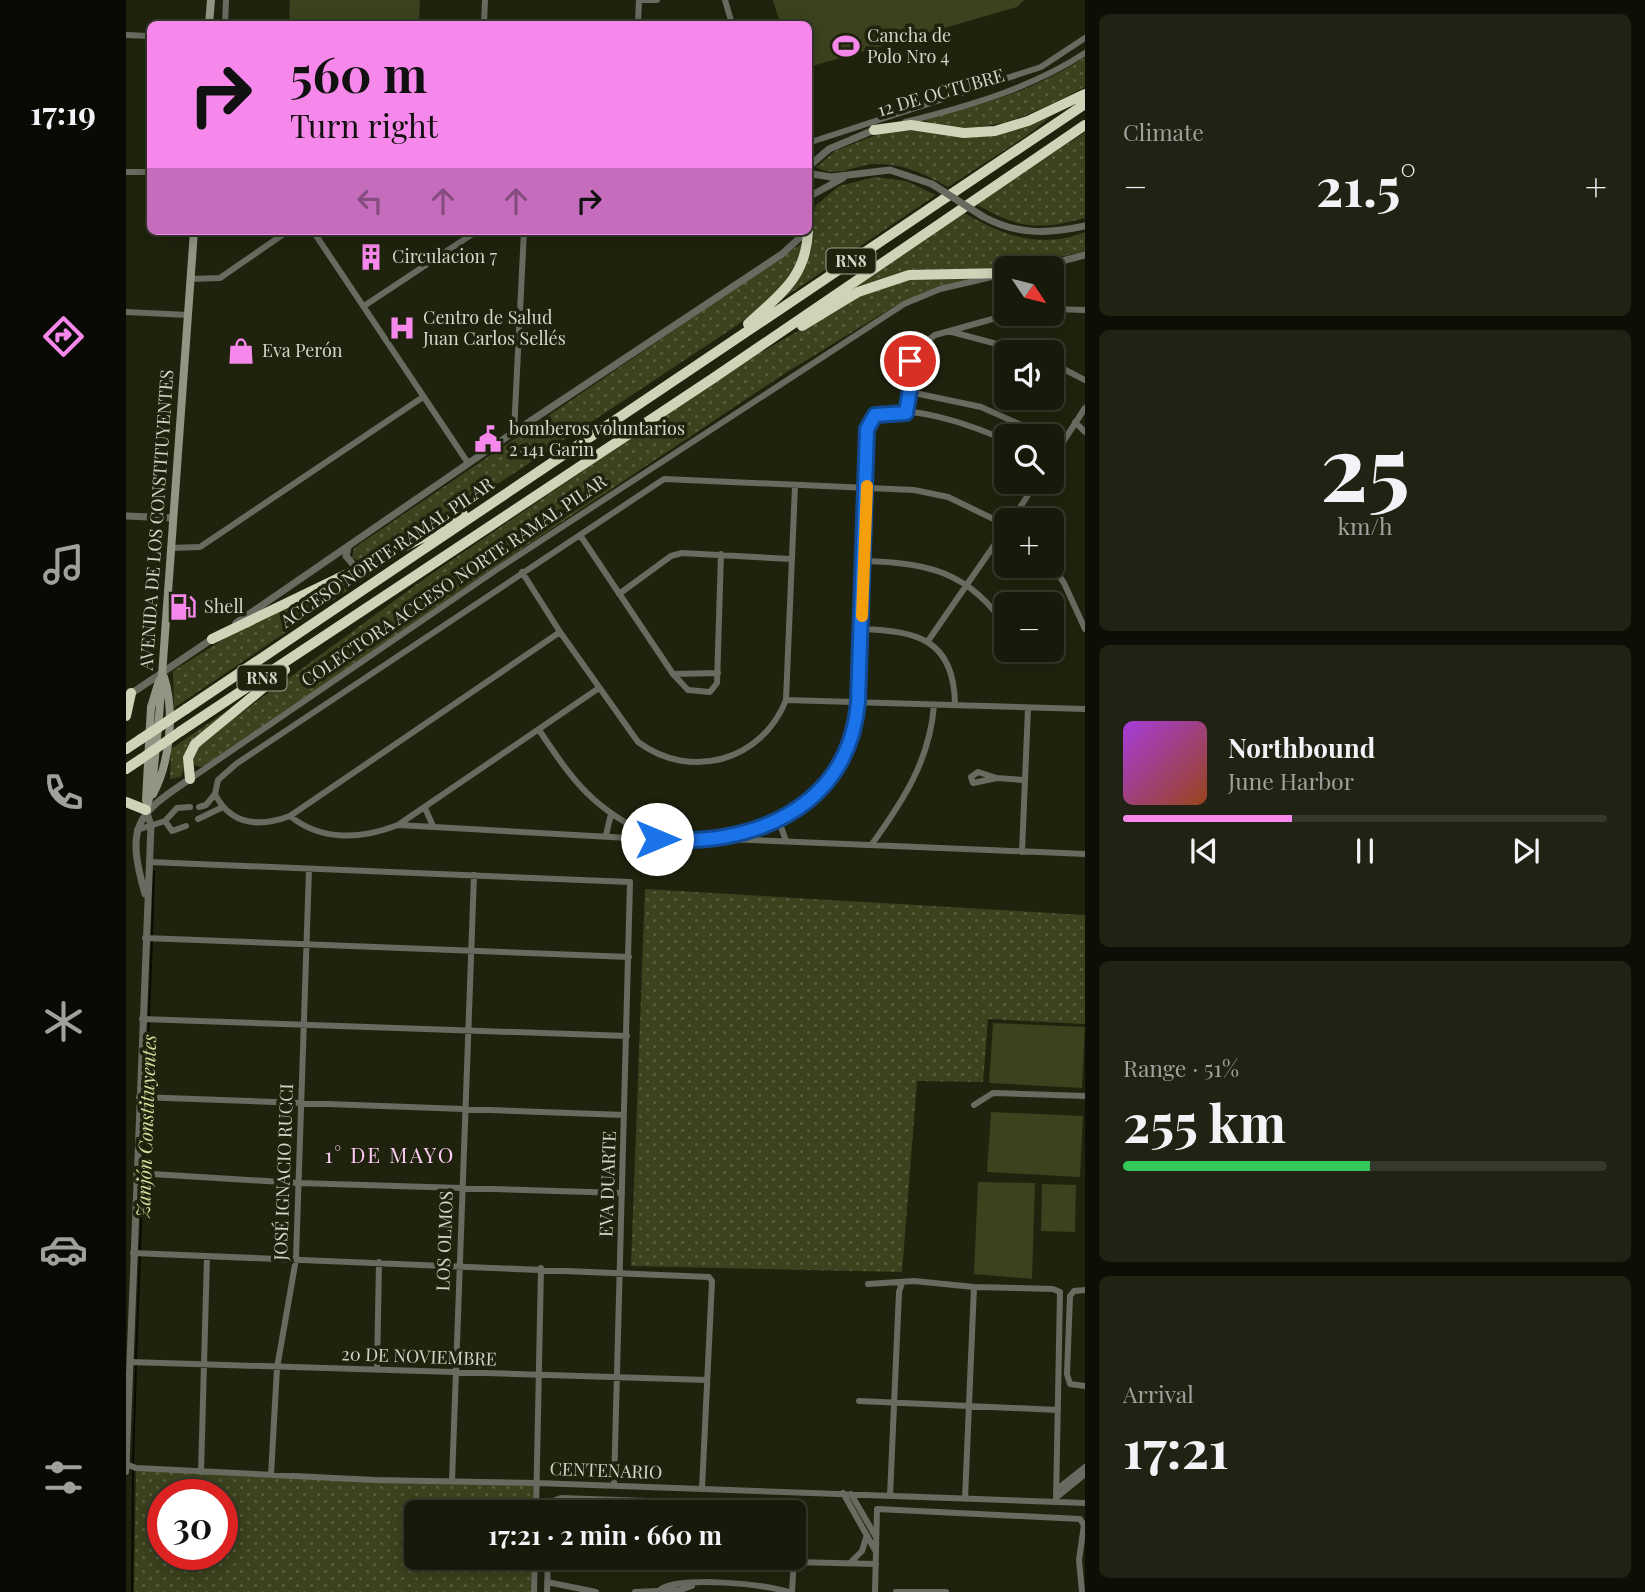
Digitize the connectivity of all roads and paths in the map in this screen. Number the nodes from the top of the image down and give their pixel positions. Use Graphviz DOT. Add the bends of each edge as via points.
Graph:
graph roads {
  1 [pos="211,0"];
  2 [pos="226,0"];
  3 [pos="485,0"];
  4 [pos="639,0"];
  5 [pos="657,0"];
  6 [pos="725,0"];
  7 [pos="209,21"];
  8 [pos="225,21"];
  9 [pos="484,21"];
  10 [pos="638,21"];
  11 [pos="731,21"];
  12 [pos="126,35"];
  13 [pos="147,36"];
  14 [pos="1085,38"];
  15 [pos="1085,53"];
  16 [pos="1085,94"];
  17 [pos="1085,104"];
  18 [pos="1085,125"];
  19 [pos="874,130"];
  20 [pos="812,142"];
  21 [pos="812,169"];
  22 [pos="812,171"];
  23 [pos="126,172"];
  24 [pos="147,172"];
  25 [pos="812,175"];
  26 [pos="847,176"];
  27 [pos="812,193"];
  28 [pos="812,195"];
  29 [pos="1083,226"];
  30 [pos="194,235"];
  31 [pos="282,235"];
  32 [pos="316,235"];
  33 [pos="471,235"];
  34 [pos="524,235"];
  35 [pos="803,235"];
  36 [pos="807,235"];
  37 [pos="1085,255"];
  38 [pos="1064,260"];
  39 [pos="994,274"];
  40 [pos="994,277"];
  41 [pos="190,279"];
  42 [pos="363,306"];
  43 [pos="1064,309"];
  44 [pos="1085,310"];
  45 [pos="126,312"];
  46 [pos="188,315"];
  47 [pos="994,318"];
  48 [pos="948,331"];
  49 [pos="994,340"];
  50 [pos="722,347"];
  51 [pos="1064,369"];
  52 [pos="712,379"];
  53 [pos="1085,380"];
  54 [pos="910,391"];
  55 [pos="423,397"];
  56 [pos="1085,408"];
  57 [pos="906,413"];
  58 [pos="617,419"];
  59 [pos="1075,422"];
  60 [pos="1019,424"];
  61 [pos="514,432"];
  62 [pos="1085,432"];
  63 [pos="994,436"];
  64 [pos="1064,439"];
  65 [pos="468,463"];
  66 [pos="795,486"];
  67 [pos="867,488"];
  68 [pos="126,516"];
  69 [pos="172,517"];
  70 [pos="994,521"];
  71 [pos="580,535"];
  72 [pos="994,545"];
  73 [pos="348,547"];
  74 [pos="170,548"];
  75 [pos="721,554"];
  76 [pos="791,559"];
  77 [pos="863,561"];
  78 [pos="357,569"];
  79 [pos="522,572"];
  80 [pos="1061,578"];
  81 [pos="967,585"];
  82 [pos="619,594"];
  83 [pos="994,611"];
  84 [pos="342,625"];
  85 [pos="861,629"];
  86 [pos="1085,629"];
  87 [pos="560,632"];
  88 [pos="212,639"];
  89 [pos="928,641"];
  90 [pos="162,673"];
  91 [pos="718,673"];
  92 [pos="673,674"];
  93 [pos="599,688"];
  94 [pos="128,695"];
  95 [pos="786,700"];
  96 [pos="858,702"];
  97 [pos="955,704"];
  98 [pos="934,705"];
  99 [pos="1027,708"];
  100 [pos="1085,709"];
  101 [pos="126,716"];
  102 [pos="540,730"];
  103 [pos="126,749"];
  104 [pos="126,769"];
  105 [pos="997,778"];
  106 [pos="190,779"];
  107 [pos="1023,780"];
  108 [pos="215,794"];
  109 [pos="126,802"];
  110 [pos="190,807"];
  111 [pos="199,807"];
  112 [pos="223,807"];
  113 [pos="425,808"];
  114 [pos="146,810"];
  115 [pos="611,814"];
  116 [pos="290,816"];
  117 [pos="198,819"];
  118 [pos="165,821"];
  119 [pos="779,821"];
  120 [pos="150,825"];
  121 [pos="186,825"];
  122 [pos="398,825"];
  123 [pos="433,826"];
  124 [pos="135,831"];
  125 [pos="126,833"];
  126 [pos="606,835"];
  127 [pos="657,839"];
  128 [pos="726,839"];
  129 [pos="126,841"];
  130 [pos="786,841"];
  131 [pos="872,844"];
  132 [pos="1022,852"];
  133 [pos="133,853"];
  134 [pos="1085,854"];
  135 [pos="149,862"];
  136 [pos="309,869"];
  137 [pos="474,875"];
  138 [pos="146,899"];
  139 [pos="150,939"];
  140 [pos="307,946"];
  141 [pos="471,952"];
  142 [pos="629,957"];
  143 [pos="147,1019"];
  144 [pos="304,1025"];
  145 [pos="467,1031"];
  146 [pos="627,1036"];
  147 [pos="1085,1096"];
  148 [pos="141,1097"];
  149 [pos="301,1103"];
  150 [pos="974,1105"];
  151 [pos="463,1109"];
  152 [pos="624,1115"];
  153 [pos="141,1174"];
  154 [pos="298,1183"];
  155 [pos="461,1188"];
  156 [pos="622,1193"];
  157 [pos="139,1253"];
  158 [pos="207,1257"];
  159 [pos="296,1259"];
  160 [pos="379,1262"];
  161 [pos="459,1265"];
  162 [pos="541,1268"];
  163 [pos="620,1272"];
  164 [pos="902,1283"];
  165 [pos="868,1284"];
  166 [pos="974,1287"];
  167 [pos="1085,1290"];
  168 [pos="134,1362"];
  169 [pos="204,1364"];
  170 [pos="277,1368"];
  171 [pos="377,1370"];
  172 [pos="455,1373"];
  173 [pos="539,1375"];
  174 [pos="617,1378"];
  175 [pos="707,1380"];
  176 [pos="1085,1386"];
  177 [pos="859,1401"];
  178 [pos="895,1403"];
  179 [pos="968,1407"];
  180 [pos="1058,1409"];
  181 [pos="128,1467"];
  182 [pos="1085,1467"];
  183 [pos="201,1472"];
  184 [pos="1085,1474"];
  185 [pos="271,1475"];
  186 [pos="452,1481"];
  187 [pos="537,1483"];
  188 [pos="614,1486"];
  189 [pos="702,1489"];
  190 [pos="847,1494"];
  191 [pos="890,1496"];
  192 [pos="1056,1496"];
  193 [pos="965,1499"];
  194 [pos="536,1500"];
  195 [pos="556,1500"];
  196 [pos="619,1500"];
  197 [pos="1085,1503"];
  198 [pos="867,1535"];
  199 [pos="877,1538"];
  200 [pos="876,1551"];
  201 [pos="806,1561"];
  202 [pos="849,1564"];
  203 [pos="876,1564"];
  204 [pos="535,1570"];
  205 [pos="548,1570"];
  206 [pos="793,1570"];
  207 [pos="547,1582"];
  208 [pos="534,1592"];
  209 [pos="547,1592"];
  210 [pos="596,1592"];
  211 [pos="635,1592"];
  212 [pos="791,1592"];
  213 [pos="874,1592"];
  214 [pos="896,1592"];
  215 [pos="946,1592"];
  216 [pos="1082,1592"];
  1 -- 7 [label="main road"];
  2 -- 8 [label="street"];
  3 -- 9 [label="street"];
  4 -- 5 [label="street"];
  4 -- 10 [label="street"];
  6 -- 11 [label="street"];
  12 -- 13 [label="street"];
  14 -- 20 [label="street" via="1041,67"];
  15 -- 19 [label="street, 12 DE OCTUBRE" via="1030,83"];
  16 -- 19 [label="highway" via="995,131 964,133 911,125"];
  17 -- 50 [label="highway, ACCESO NORTE RAMAL PILAR / RN8"];
  18 -- 52 [label="highway, ACCESO NORTE RAMAL PILAR / RN8"];
  19 -- 21 [label="street, 12 DE OCTUBRE" via="829,149"];
  22 -- 26 [label="street"];
  23 -- 24 [label="street"];
  25 -- 27 [label="street" via="817,185"];
  26 -- 28 [label="street"];
  26 -- 29 [label="street, bridge" via="890,170 932,184 1005,227 1028,232"];
  30 -- 41 [label="main road, AVENIDA DE LOS CONSTITUYENTES"];
  31 -- 41 [label="street" via="220,278"];
  32 -- 42 [label="street"];
  33 -- 42 [label="street"];
  34 -- 61 [label="street"];
  35 -- 61 [label="street" via="772,261"];
  36 -- 50 [label="highway" via="804,260 793,281"];
  37 -- 38 [label="street"];
  39 -- 52 [label="highway" via="933,273 858,292"];
  40 -- 106 [label="street, COLECTORA ACCESO NORTE RAMAL PILAR" via="940,289 904,304 496,570"];
  41 -- 46 [label="main road, AVENIDA DE LOS CONSTITUYENTES"];
  42 -- 55 [label="street"];
  43 -- 44 [label="street"];
  45 -- 46 [label="street"];
  46 -- 69 [label="main road, AVENIDA DE LOS CONSTITUYENTES"];
  47 -- 48 [label="street"];
  48 -- 49 [label="street"];
  48 -- 54 [label="street" via="915,350 910,361"];
  50 -- 58 [label="highway, ACCESO NORTE RAMAL PILAR / RN8"];
  51 -- 53 [label="street"];
  52 -- 84 [label="highway, ACCESO NORTE RAMAL PILAR / RN8"];
  54 -- 57 [label="street"];
  54 -- 60 [label="street" via="981,407"];
  55 -- 65 [label="street"];
  55 -- 74 [label="street" via="200,547"];
  56 -- 59 [label="street"];
  57 -- 63 [label="street" via="968,424"];
  57 -- 67 [label="street" via="871,419"];
  58 -- 78 [label="highway" via="448,524"];
  58 -- 103 [label="highway, ACCESO NORTE RAMAL PILAR / RN8, bridge"];
  59 -- 62 [label="street"];
  59 -- 64 [label="street"];
  61 -- 65 [label="street"];
  65 -- 73 [label="street"];
  66 -- 67 [label="street"];
  66 -- 71 [label="street" via="670,478"];
  66 -- 76 [label="street"];
  67 -- 70 [label="street" via="948,497"];
  67 -- 77 [label="street"];
  68 -- 69 [label="street"];
  69 -- 74 [label="main road, AVENIDA DE LOS CONSTITUYENTES"];
  71 -- 79 [label="street"];
  71 -- 82 [label="street"];
  72 -- 81 [label="street"];
  73 -- 78 [label="street" via="346,556"];
  73 -- 88 [label="street"];
  74 -- 90 [label="main road, AVENIDA DE LOS CONSTITUYENTES"];
  75 -- 76 [label="street"];
  75 -- 82 [label="street" via="676,554"];
  75 -- 91 [label="street"];
  76 -- 95 [label="street"];
  77 -- 81 [label="street" via="919,565"];
  77 -- 85 [label="street"];
  78 -- 88 [label="highway"];
  79 -- 87 [label="street"];
  79 -- 108 [label="street" via="236,764 218,780"];
  80 -- 86 [label="street"];
  81 -- 83 [label="street"];
  81 -- 89 [label="street"];
  82 -- 92 [label="street"];
  84 -- 104 [label="highway, ACCESO NORTE RAMAL PILAR / RN8, bridge"];
  84 -- 106 [label="highway" via="203,736 189,752"];
  85 -- 89 [label="street" via="911,633"];
  85 -- 96 [label="street"];
  87 -- 93 [label="street"];
  87 -- 116 [label="street"];
  88 -- 90 [label="street"];
  89 -- 97 [label="street" via="947,663"];
  90 -- 94 [label="street"];
  90 -- 114 [label="main road, AVENIDA DE LOS CONSTITUYENTES"];
  91 -- 92 [label="street"];
  91 -- 92 [label="street" via="715,688 705,692 684,688"];
  93 -- 95 [label="street" via="638,742 682,761 721,759 748,749 773,726"];
  93 -- 102 [label="street"];
  94 -- 101 [label="highway"];
  95 -- 96 [label="street"];
  96 -- 98 [label="street"];
  96 -- 119 [label="street" via="853,734 835,770 816,793"];
  97 -- 98 [label="street"];
  97 -- 99 [label="street"];
  98 -- 131 [label="street" via="930,740 915,779"];
  99 -- 100 [label="street"];
  99 -- 107 [label="street"];
  102 -- 113 [label="street"];
  102 -- 115 [label="street" via="579,787"];
  105 -- 107 [label="street"];
  106 -- 114 [label="street, COLECTORA ACCESO NORTE RAMAL PILAR"];
  107 -- 132 [label="street"];
  108 -- 111 [label="street"];
  108 -- 112 [label="street"];
  109 -- 114 [label="highway"];
  110 -- 118 [label="street" via="177,808"];
  112 -- 116 [label="street" via="248,822"];
  112 -- 117 [label="street"];
  113 -- 122 [label="street"];
  113 -- 123 [label="street"];
  114 -- 120 [label="street, AVENIDA DE LOS CONSTITUYENTES"];
  114 -- 124 [label="street, AVENIDA DE LOS CONSTITUYENTES"];
  115 -- 126 [label="street"];
  115 -- 127 [label="street"];
  116 -- 122 [label="street" via="308,828 341,836 367,835"];
  118 -- 120 [label="street"];
  118 -- 121 [label="street" via="172,831"];
  119 -- 128 [label="street"];
  119 -- 130 [label="street"];
  120 -- 124 [label="street"];
  120 -- 135 [label="street, AVENIDA DE LOS CONSTITUYENTES"];
  122 -- 123 [label="street"];
  123 -- 126 [label="street"];
  124 -- 125 [label="street"];
  124 -- 129 [label="street"];
  124 -- 133 [label="street, AVENIDA DE LOS CONSTITUYENTES"];
  126 -- 127 [label="street"];
  127 -- 128 [label="street"];
  128 -- 130 [label="street"];
  130 -- 131 [label="street"];
  131 -- 132 [label="street"];
  132 -- 134 [label="street"];
  133 -- 135 [label="street" via="141,862"];
  133 -- 138 [label="street, AVENIDA DE LOS CONSTITUYENTES"];
  135 -- 136 [label="street"];
  135 -- 138 [label="street, AVENIDA DE LOS CONSTITUYENTES"];
  136 -- 137 [label="street"];
  136 -- 140 [label="street, JOSÉ IGNACIO RUCCI"];
  137 -- 141 [label="street, LOS OLMOS"];
  137 -- 142 [label="street, EVA DUARTE" via="630,883"];
  138 -- 139 [label="street, AVENIDA DE LOS CONSTITUYENTES"];
  139 -- 140 [label="street"];
  139 -- 143 [label="street, AVENIDA DE LOS CONSTITUYENTES"];
  140 -- 141 [label="street"];
  140 -- 144 [label="street, JOSÉ IGNACIO RUCCI"];
  141 -- 142 [label="street"];
  141 -- 145 [label="street, LOS OLMOS"];
  142 -- 146 [label="street, EVA DUARTE"];
  143 -- 144 [label="street"];
  143 -- 148 [label="street, AVENIDA DE LOS CONSTITUYENTES"];
  144 -- 145 [label="street"];
  144 -- 149 [label="street, JOSÉ IGNACIO RUCCI"];
  145 -- 146 [label="street"];
  145 -- 151 [label="street, LOS OLMOS"];
  146 -- 152 [label="street, EVA DUARTE"];
  147 -- 150 [label="street" via="993,1093"];
  148 -- 149 [label="street"];
  148 -- 153 [label="street, AVENIDA DE LOS CONSTITUYENTES"];
  149 -- 151 [label="street"];
  149 -- 154 [label="street, JOSÉ IGNACIO RUCCI"];
  151 -- 152 [label="street"];
  151 -- 155 [label="street, LOS OLMOS"];
  152 -- 156 [label="street, EVA DUARTE"];
  153 -- 154 [label="street"];
  153 -- 157 [label="street, AVENIDA DE LOS CONSTITUYENTES"];
  154 -- 155 [label="street"];
  154 -- 159 [label="street, JOSÉ IGNACIO RUCCI"];
  155 -- 156 [label="street"];
  155 -- 161 [label="street, LOS OLMOS"];
  156 -- 163 [label="street, EVA DUARTE"];
  157 -- 158 [label="street"];
  157 -- 168 [label="street, AVENIDA DE LOS CONSTITUYENTES"];
  158 -- 159 [label="street"];
  158 -- 169 [label="street"];
  159 -- 160 [label="street"];
  159 -- 170 [label="street, JOSÉ IGNACIO RUCCI"];
  160 -- 161 [label="street"];
  160 -- 171 [label="street"];
  161 -- 162 [label="street"];
  161 -- 172 [label="street, LOS OLMOS"];
  162 -- 163 [label="street"];
  162 -- 173 [label="street"];
  163 -- 174 [label="street, EVA DUARTE"];
  163 -- 175 [label="street" via="709,1277"];
  164 -- 165 [label="street"];
  164 -- 166 [label="street"];
  164 -- 178 [label="street"];
  166 -- 179 [label="street"];
  166 -- 180 [label="street" via="1058,1291 1062,1297"];
  167 -- 176 [label="street" via="1070,1296 1067,1374 1070,1384"];
  168 -- 169 [label="street, 20 DE NOVIEMBRE"];
  168 -- 181 [label="street, AVENIDA DE LOS CONSTITUYENTES"];
  169 -- 170 [label="street, 20 DE NOVIEMBRE"];
  169 -- 183 [label="street"];
  170 -- 171 [label="street, 20 DE NOVIEMBRE"];
  170 -- 185 [label="street, JOSÉ IGNACIO RUCCI"];
  171 -- 172 [label="street, 20 DE NOVIEMBRE"];
  172 -- 173 [label="street, 20 DE NOVIEMBRE"];
  172 -- 186 [label="street, LOS OLMOS"];
  173 -- 174 [label="street, 20 DE NOVIEMBRE"];
  173 -- 187 [label="street"];
  174 -- 175 [label="street, 20 DE NOVIEMBRE"];
  174 -- 188 [label="street, EVA DUARTE"];
  175 -- 189 [label="street"];
  177 -- 178 [label="street"];
  178 -- 179 [label="street"];
  178 -- 191 [label="street"];
  179 -- 180 [label="street"];
  179 -- 193 [label="street"];
  180 -- 192 [label="street"];
  181 -- 183 [label="street, CENTENARIO"];
  182 -- 192 [label="street"];
  183 -- 185 [label="street, CENTENARIO"];
  184 -- 192 [label="street"];
  185 -- 186 [label="street, CENTENARIO"];
  186 -- 187 [label="street, CENTENARIO"];
  187 -- 188 [label="street, CENTENARIO"];
  187 -- 194 [label="street"];
  188 -- 189 [label="street, CENTENARIO"];
  189 -- 190 [label="street, CENTENARIO"];
  190 -- 191 [label="street, CENTENARIO"];
  190 -- 198 [label="street"];
  190 -- 199 [label="street"];
  191 -- 193 [label="street, CENTENARIO"];
  192 -- 193 [label="street, CENTENARIO"];
  192 -- 197 [label="street, CENTENARIO"];
  195 -- 196 [label="street"];
  198 -- 200 [label="street"];
  198 -- 202 [label="street" via="862,1551"];
  199 -- 200 [label="street"];
  199 -- 216 [label="street" via="877,1509 1076,1517 1084,1525 1079,1560"];
  200 -- 203 [label="street"];
  201 -- 202 [label="street"];
  202 -- 203 [label="street"];
  203 -- 213 [label="street"];
  204 -- 208 [label="street"];
  205 -- 207 [label="street"];
  206 -- 212 [label="street"];
  207 -- 209 [label="street"];
  207 -- 210 [label="street"];
  211 -- 212 [label="street" via="661,1590 672,1584 756,1585"];
  214 -- 215 [label="street"];
}
